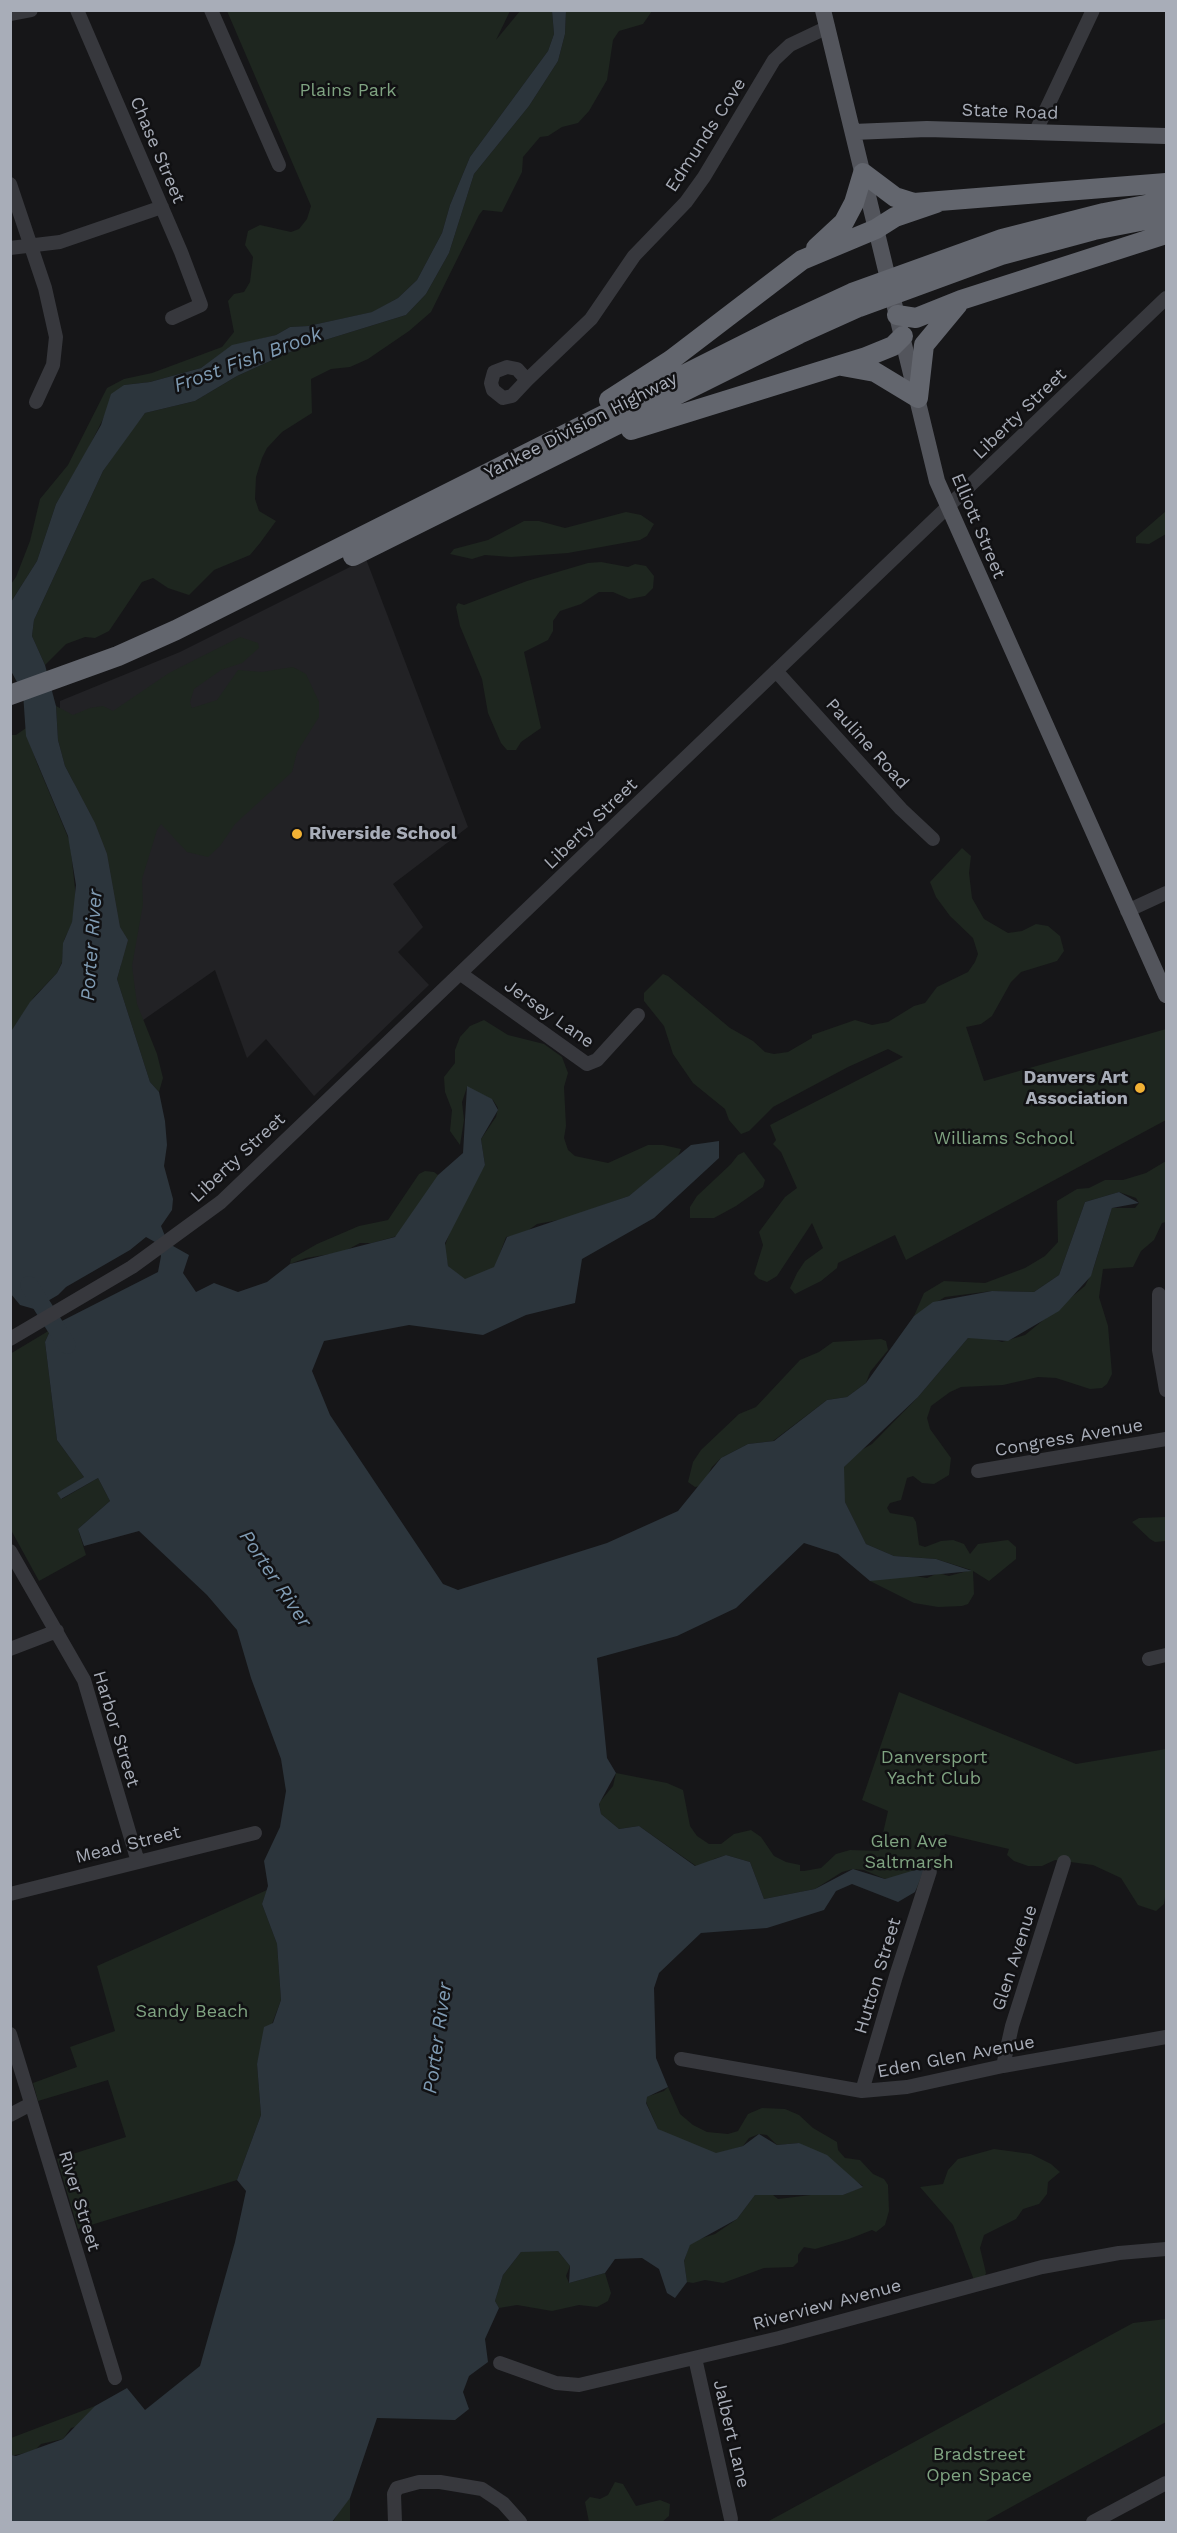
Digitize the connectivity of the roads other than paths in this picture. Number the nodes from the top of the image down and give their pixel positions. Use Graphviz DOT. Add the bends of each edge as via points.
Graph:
graph roads {
  1 [pos="31,10"];
  2 [pos="77,10"];
  3 [pos="211,10"];
  4 [pos="823,10"];
  5 [pos="1093,10"];
  6 [pos="10,14"];
  7 [pos="828,27"];
  8 [pos="853,132"];
  9 [pos="1035,133"];
  10 [pos="1167,136"];
  11 [pos="279,165"];
  12 [pos="862,173"];
  13 [pos="1167,183"];
  14 [pos="10,184"];
  15 [pos="1167,201"];
  16 [pos="936,203"];
  17 [pos="162,207"];
  18 [pos="1167,216"];
  19 [pos="876,229"];
  20 [pos="1167,234"];
  21 [pos="32,247"];
  22 [pos="10,248"];
  23 [pos="802,260"];
  24 [pos="928,272"];
  25 [pos="1167,298"];
  26 [pos="856,300"];
  27 [pos="961,300"];
  28 [pos="897,315"];
  29 [pos="172,318"];
  30 [pos="903,336"];
  31 [pos="839,366"];
  32 [pos="527,380"];
  33 [pos="918,398"];
  34 [pos="36,402"];
  35 [pos="511,462"];
  36 [pos="456,506"];
  37 [pos="947,508"];
  38 [pos="776,671"];
  39 [pos="62,684"];
  40 [pos="10,695"];
  41 [pos="10,709"];
  42 [pos="933,839"];
  43 [pos="1167,893"];
  44 [pos="1127,911"];
  45 [pos="461,974"];
  46 [pos="1167,995"];
  47 [pos="638,1015"];
  48 [pos="1159,1294"];
  49 [pos="17,1335"];
  50 [pos="1167,1390"];
  51 [pos="1167,1439"];
  52 [pos="978,1471"];
  53 [pos="10,1551"];
  54 [pos="57,1630"];
  55 [pos="10,1649"];
  56 [pos="1167,1655"];
  57 [pos="1149,1659"];
  58 [pos="255,1833"];
  59 [pos="138,1862"];
  60 [pos="1064,1862"];
  61 [pos="930,1871"];
  62 [pos="10,1894"];
  63 [pos="1167,2037"];
  64 [pos="12,2044"];
  65 [pos="681,2059"];
  66 [pos="1003,2066"];
  67 [pos="862,2091"];
  68 [pos="31,2104"];
  69 [pos="10,2115"];
  70 [pos="1167,2249"];
  71 [pos="695,2358"];
  72 [pos="500,2363"];
  73 [pos="115,2378"];
  74 [pos="1167,2483"];
  75 [pos="732,2519"];
  76 [pos="394,2523"];
  77 [pos="520,2523"];
  78 [pos="1093,2523"];
  1 -- 6 [label="street"];
  2 -- 17 [label="street, Chase Street"];
  3 -- 11 [label="street"];
  4 -- 7 [label="main road, Elliott Street"];
  5 -- 9 [label="street"];
  7 -- 8 [label="main road, Elliott Street"];
  7 -- 32 [label="street, Edmunds Cove" via="790,45 774,60 686,202 634,256 591,319"];
  8 -- 9 [label="main road, State Road" via="892,129"];
  8 -- 12 [label="main road, Elliott Street"];
  9 -- 10 [label="main road, State Road"];
  12 -- 16 [label="highway" via="900,199"];
  12 -- 19 [label="main road, Elliott Street"];
  12 -- 23 [label="highway" via="844,222"];
  13 -- 16 [label="highway"];
  14 -- 21 [label="street"];
  15 -- 24 [label="highway, Yankee Division Highway" via="1037,229"];
  16 -- 19 [label="highway"];
  17 -- 21 [label="street" via="60,242"];
  17 -- 29 [label="street, Chase Street" via="201,305"];
  18 -- 24 [label="highway, Yankee Division Highway"];
  19 -- 23 [label="highway"];
  19 -- 28 [label="main road, Elliott Street"];
  20 -- 27 [label="highway"];
  21 -- 22 [label="street"];
  21 -- 34 [label="street" via="57,347"];
  23 -- 35 [label="highway" via="671,360"];
  24 -- 26 [label="highway, Yankee Division Highway"];
  25 -- 37 [label="street, Liberty Street"];
  26 -- 35 [label="highway, Yankee Division Highway" via="785,324"];
  26 -- 36 [label="highway, Yankee Division Highway" via="799,334"];
  27 -- 28 [label="highway" via="916,318"];
  27 -- 33 [label="highway" via="924,345"];
  28 -- 30 [label="main road, Elliott Street"];
  30 -- 31 [label="highway" via="893,346"];
  30 -- 33 [label="main road, Elliott Street"];
  31 -- 33 [label="highway" via="874,372"];
  31 -- 36 [label="highway" via="650,422 510,486"];
  33 -- 37 [label="main road, Elliott Street"];
  35 -- 39 [label="highway, Yankee Division Highway"];
  36 -- 39 [label="highway, Yankee Division Highway" via="167,649"];
  37 -- 38 [label="street, Liberty Street"];
  37 -- 44 [label="main road, Elliott Street"];
  38 -- 42 [label="street, Pauline Road"];
  38 -- 45 [label="street, Liberty Street"];
  39 -- 40 [label="highway, Yankee Division Highway"];
  39 -- 41 [label="highway, Yankee Division Highway"];
  43 -- 44 [label="street"];
  44 -- 46 [label="main road, Elliott Street"];
  45 -- 47 [label="street, Jersey Lane" via="587,1064 597,1060"];
  45 -- 49 [label="street, Liberty Street" via="221,1202 151,1254"];
  48 -- 50 [label="street" via="1159,1350"];
  51 -- 52 [label="street, Congress Avenue"];
  53 -- 54 [label="street, Harbor Street"];
  54 -- 55 [label="street"];
  54 -- 59 [label="street, Harbor Street" via="84,1680"];
  56 -- 57 [label="street"];
  58 -- 59 [label="street, Mead Street"];
  59 -- 62 [label="street, Mead Street"];
  60 -- 66 [label="street, Glen Avenue"];
  61 -- 67 [label="street, Hutton Street"];
  63 -- 66 [label="street, Eden Glen Avenue"];
  64 -- 68 [label="street, River Street"];
  65 -- 67 [label="street, Eden Glen Avenue"];
  66 -- 67 [label="street, Eden Glen Avenue" via="907,2087"];
  68 -- 69 [label="street"];
  68 -- 73 [label="street, River Street"];
  70 -- 71 [label="street, Riverview Avenue" via="1042,2267"];
  71 -- 72 [label="street, Riverview Avenue" via="579,2385 556,2384"];
  71 -- 75 [label="street, Jalbert Lane"];
  74 -- 78 [label="street"];
  76 -- 77 [label="street" via="396,2489 419,2482 461,2483 482,2489 503,2503"];
}
